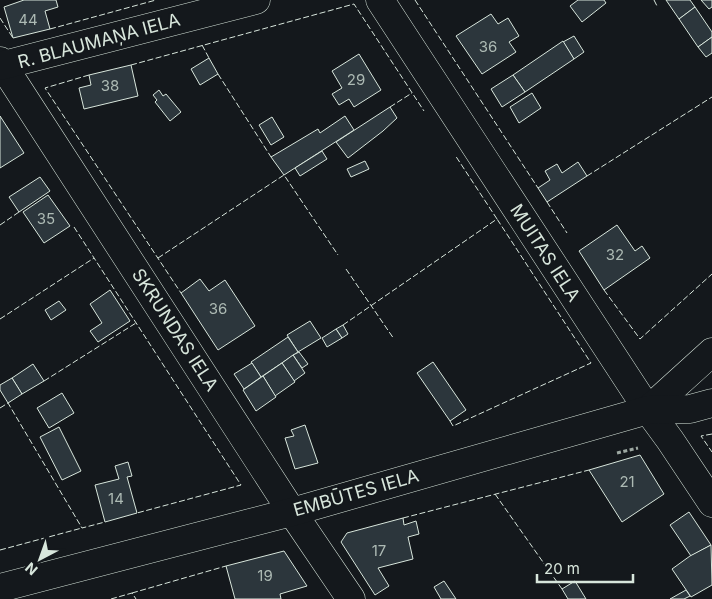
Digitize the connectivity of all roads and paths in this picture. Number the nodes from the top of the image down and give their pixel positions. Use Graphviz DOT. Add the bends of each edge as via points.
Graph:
graph roads {
  1 [pos="256,0"];
  2 [pos="380,0"];
  3 [pos="1,64"];
  4 [pos="712,352"];
  5 [pos="712,403"];
  6 [pos="648,410"];
  7 [pos="712,503"];
  8 [pos="292,512"];
  9 [pos="0,588"];
  10 [pos="351,599"];
  1 -- 3 [label="street, R. BLAUMAŅA IELA"];
  2 -- 6 [label="street, MUITAS IELA"];
  3 -- 8 [label="street, SKRUNDAS IELA"];
  4 -- 6 [label="street"];
  5 -- 6 [label="street, EMBŪTES IELA" via="690,408"];
  6 -- 7 [label="street, MUITAS IELA"];
  6 -- 8 [label="street, EMBŪTES IELA"];
  8 -- 9 [label="street, EMBŪTES IELA"];
  8 -- 10 [label="street, SKRUNDAS IELA"];
}
